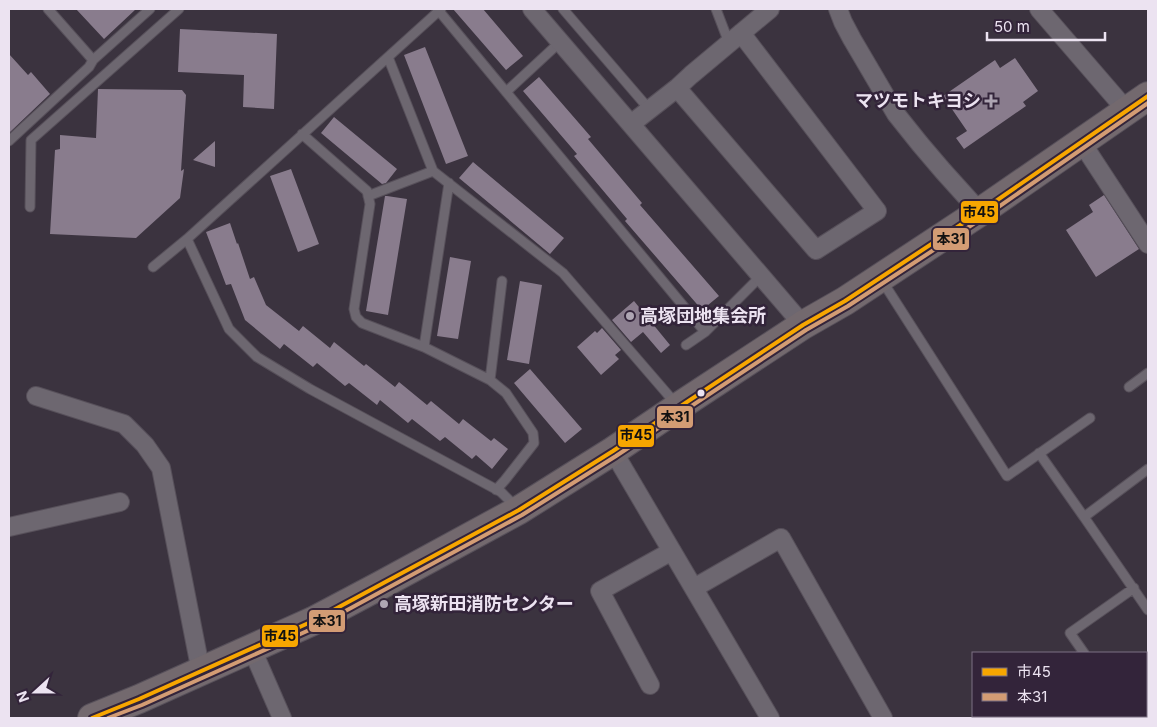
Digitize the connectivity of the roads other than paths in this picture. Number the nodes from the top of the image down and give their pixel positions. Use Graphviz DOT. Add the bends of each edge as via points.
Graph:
graph roads {
  1 [pos="48,9"];
  2 [pos="150,9"];
  3 [pos="179,9"];
  4 [pos="532,9"];
  5 [pos="563,9"];
  6 [pos="716,9"];
  7 [pos="770,9"];
  8 [pos="838,9"];
  9 [pos="440,10"];
  10 [pos="1044,10"];
  11 [pos="735,38"];
  12 [pos="560,42"];
  13 [pos="388,57"];
  14 [pos="92,60"];
  15 [pos="677,88"];
  16 [pos="506,92"];
  17 [pos="1138,104"];
  18 [pos="649,109"];
  19 [pos="631,124"];
  20 [pos="302,134"];
  21 [pos="9,141"];
  22 [pos="1082,143"];
  23 [pos="432,171"];
  24 [pos="449,183"];
  25 [pos="368,196"];
  26 [pos="30,206"];
  27 [pos="980,212"];
  28 [pos="187,239"];
  29 [pos="1148,244"];
  30 [pos="153,267"];
  31 [pos="761,276"];
  32 [pos="880,277"];
  33 [pos="502,281"];
  34 [pos="803,326"];
  35 [pos="705,332"];
  36 [pos="686,345"];
  37 [pos="424,347"];
  38 [pos="1148,373"];
  39 [pos="490,380"];
  40 [pos="1129,387"];
  41 [pos="36,396"];
  42 [pos="678,406"];
  43 [pos="1090,418"];
  44 [pos="613,451"];
  45 [pos="1039,454"];
  46 [pos="1148,469"];
  47 [pos="496,490"];
  48 [pos="120,502"];
  49 [pos="519,510"];
  50 [pos="1084,516"];
  51 [pos="9,527"];
  52 [pos="672,551"];
  53 [pos="694,588"];
  54 [pos="1134,588"];
  55 [pos="1148,610"];
  56 [pos="252,649"];
  57 [pos="1083,652"];
  58 [pos="202,672"];
  59 [pos="650,686"];
  60 [pos="92,718"];
  61 [pos="282,718"];
  62 [pos="770,718"];
  63 [pos="883,718"];
  1 -- 14 [label="lane"];
  2 -- 14 [label="lane"];
  3 -- 26 [label="lane" via="32,140"];
  4 -- 12 [label="street"];
  5 -- 18 [label="lane"];
  6 -- 11 [label="lane"];
  7 -- 11 [label="street"];
  8 -- 27 [label="street" via="896,114"];
  9 -- 13 [label="lane"];
  9 -- 16 [label="lane"];
  10 -- 17 [label="street"];
  11 -- 15 [label="street"];
  11 -- 15 [label="street" via="877,211 816,250"];
  12 -- 16 [label="lane"];
  12 -- 19 [label="street"];
  13 -- 20 [label="lane"];
  13 -- 23 [label="lane"];
  14 -- 21 [label="lane" via="89,68"];
  15 -- 18 [label="street"];
  16 -- 35 [label="lane"];
  17 -- 22 [label="main road"];
  18 -- 19 [label="street"];
  19 -- 31 [label="street"];
  20 -- 25 [label="lane" via="367,191"];
  20 -- 28 [label="lane"];
  22 -- 27 [label="main road"];
  22 -- 29 [label="street"];
  23 -- 24 [label="lane"];
  23 -- 25 [label="lane"];
  24 -- 37 [label="lane"];
  24 -- 42 [label="lane" via="563,273"];
  25 -- 37 [label="lane" via="370,204 354,309 356,317 362,323"];
  27 -- 32 [label="main road"];
  28 -- 30 [label="lane"];
  28 -- 47 [label="lane" via="229,329 257,357"];
  31 -- 34 [label="street"];
  31 -- 35 [label="lane"];
  32 -- 34 [label="main road"];
  32 -- 45 [label="lane" via="1007,476"];
  33 -- 39 [label="lane"];
  34 -- 42 [label="main road"];
  35 -- 36 [label="lane"];
  37 -- 39 [label="lane"];
  38 -- 40 [label="lane"];
  39 -- 47 [label="lane" via="506,393 533,433 534,443"];
  41 -- 58 [label="street" via="124,424 145,445 161,468"];
  42 -- 44 [label="main road"];
  43 -- 45 [label="lane"];
  44 -- 49 [label="main road"];
  44 -- 52 [label="street"];
  45 -- 50 [label="lane"];
  46 -- 50 [label="lane"];
  47 -- 49 [label="lane"];
  48 -- 51 [label="street"];
  49 -- 56 [label="main road" via="313,621"];
  50 -- 54 [label="lane"];
  52 -- 53 [label="street"];
  52 -- 59 [label="street" via="600,591"];
  53 -- 62 [label="street"];
  53 -- 63 [label="street" via="781,538"];
  54 -- 55 [label="lane"];
  54 -- 57 [label="lane" via="1070,632"];
  56 -- 58 [label="main road"];
  56 -- 61 [label="street"];
  58 -- 60 [label="main road"];
}
